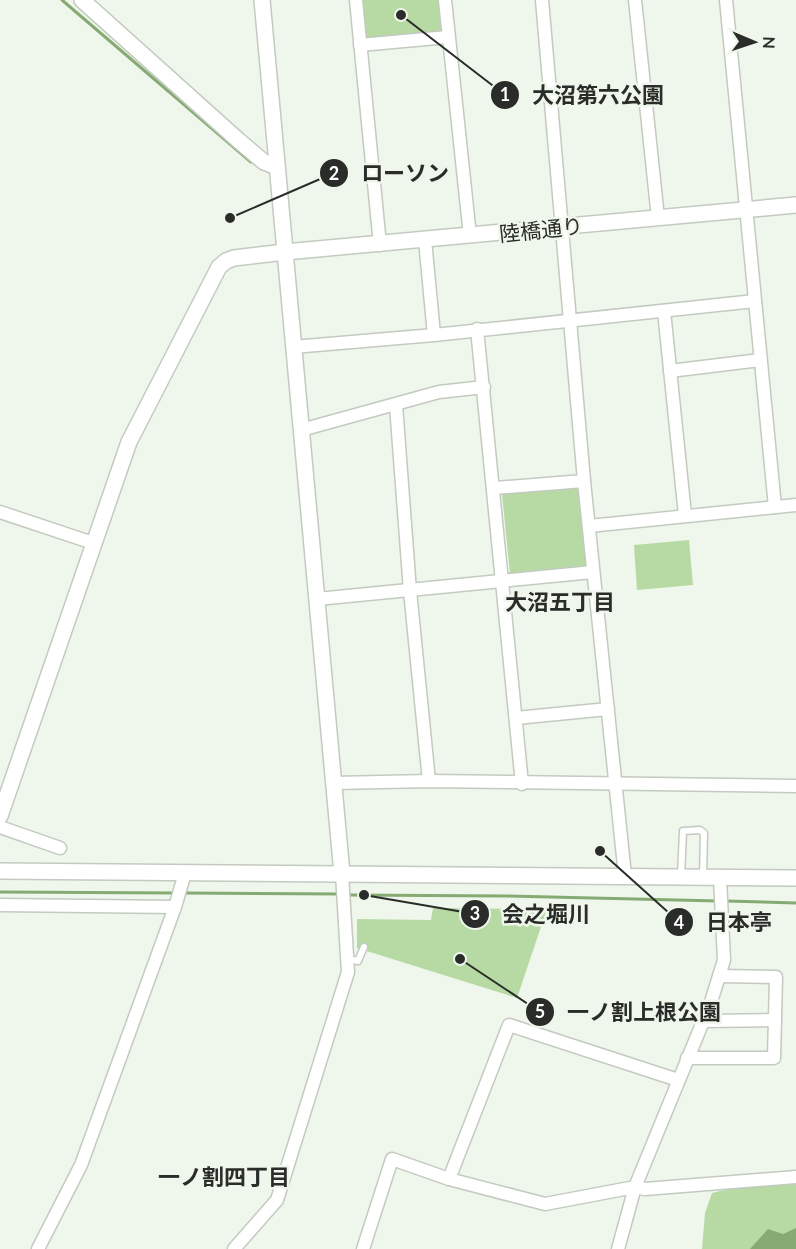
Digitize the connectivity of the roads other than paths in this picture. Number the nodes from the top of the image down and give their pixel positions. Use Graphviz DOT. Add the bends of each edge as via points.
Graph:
graph roads {
  1 [pos="82,0"];
  2 [pos="262,0"];
  3 [pos="356,0"];
  4 [pos="445,0"];
  5 [pos="542,0"];
  6 [pos="635,0"];
  7 [pos="726,0"];
  8 [pos="448,37"];
  9 [pos="360,45"];
  10 [pos="277,167"];
  11 [pos="796,205"];
  12 [pos="745,209"];
  13 [pos="658,218"];
  14 [pos="562,227"];
  15 [pos="470,236"];
  16 [pos="425,240"];
  17 [pos="380,245"];
  18 [pos="285,252"];
  19 [pos="755,301"];
  20 [pos="664,311"];
  21 [pos="570,320"];
  22 [pos="477,329"];
  23 [pos="434,335"];
  24 [pos="293,347"];
  25 [pos="760,360"];
  26 [pos="670,371"];
  27 [pos="484,387"];
  28 [pos="396,405"];
  29 [pos="301,430"];
  30 [pos="584,481"];
  31 [pos="494,488"];
  32 [pos="796,506"];
  33 [pos="775,507"];
  34 [pos="0,512"];
  35 [pos="685,515"];
  36 [pos="589,526"];
  37 [pos="93,543"];
  38 [pos="593,572"];
  39 [pos="503,581"];
  40 [pos="410,591"];
  41 [pos="317,599"];
  42 [pos="608,709"];
  43 [pos="516,718"];
  44 [pos="429,781"];
  45 [pos="334,783"];
  46 [pos="522,784"];
  47 [pos="615,785"];
  48 [pos="796,786"];
  49 [pos="0,816"];
  50 [pos="0,827"];
  51 [pos="60,848"];
  52 [pos="0,871"];
  53 [pos="675,872"];
  54 [pos="185,873"];
  55 [pos="625,876"];
  56 [pos="703,877"];
  57 [pos="796,878"];
  58 [pos="342,880"];
  59 [pos="720,884"];
  60 [pos="0,905"];
  61 [pos="175,907"];
  62 [pos="364,947"];
  63 [pos="347,959"];
  64 [pos="719,976"];
  65 [pos="775,1020"];
  66 [pos="703,1021"];
  67 [pos="687,1058"];
  68 [pos="678,1080"];
  69 [pos="796,1177"];
  70 [pos="449,1179"];
  71 [pos="635,1187"];
  72 [pos="38,1249"];
  73 [pos="234,1249"];
  74 [pos="363,1249"];
  75 [pos="618,1249"];
  1 -- 10 [label="street" via="238,140 264,162"];
  2 -- 10 [label="street"];
  3 -- 9 [label="street"];
  4 -- 8 [label="street"];
  5 -- 14 [label="street"];
  6 -- 13 [label="street"];
  7 -- 12 [label="street"];
  8 -- 9 [label="street"];
  8 -- 15 [label="street"];
  9 -- 17 [label="street"];
  10 -- 18 [label="street"];
  11 -- 12 [label="street, 陸橋通り"];
  12 -- 13 [label="street, 陸橋通り"];
  12 -- 19 [label="street"];
  13 -- 14 [label="street, 陸橋通り"];
  14 -- 15 [label="street, 陸橋通り"];
  14 -- 21 [label="street"];
  15 -- 16 [label="street, 陸橋通り"];
  16 -- 17 [label="street, 陸橋通り"];
  16 -- 23 [label="street"];
  17 -- 18 [label="street, 陸橋通り"];
  18 -- 24 [label="street"];
  18 -- 37 [label="street, 陸橋通り" via="234,258 219,267 129,442"];
  19 -- 20 [label="street"];
  19 -- 25 [label="street"];
  20 -- 21 [label="street"];
  20 -- 26 [label="street"];
  21 -- 22 [label="street"];
  21 -- 30 [label="street"];
  22 -- 23 [label="street"];
  22 -- 27 [label="street"];
  23 -- 24 [label="street"];
  24 -- 29 [label="street"];
  25 -- 26 [label="street"];
  25 -- 33 [label="street"];
  26 -- 35 [label="street"];
  27 -- 28 [label="street" via="439,392"];
  27 -- 31 [label="street"];
  28 -- 29 [label="street"];
  28 -- 40 [label="street"];
  29 -- 41 [label="street"];
  30 -- 31 [label="street"];
  30 -- 36 [label="street"];
  31 -- 39 [label="street"];
  32 -- 33 [label="street"];
  33 -- 35 [label="street"];
  34 -- 37 [label="street"];
  35 -- 36 [label="street"];
  36 -- 38 [label="street"];
  37 -- 49 [label="street, 陸橋通り"];
  38 -- 39 [label="street"];
  38 -- 42 [label="street"];
  39 -- 40 [label="street"];
  39 -- 43 [label="street"];
  40 -- 41 [label="street"];
  40 -- 44 [label="street"];
  41 -- 45 [label="street"];
  42 -- 43 [label="street"];
  42 -- 47 [label="street"];
  43 -- 46 [label="street"];
  44 -- 45 [label="street"];
  44 -- 46 [label="street"];
  45 -- 58 [label="street"];
  46 -- 47 [label="street"];
  47 -- 48 [label="street"];
  47 -- 55 [label="street"];
  50 -- 51 [label="street"];
  52 -- 54 [label="street"];
  53 -- 55 [label="street"];
  53 -- 56 [label="street"];
  53 -- 56 [label="lane" via="683,831 700,830 704,832"];
  54 -- 58 [label="street"];
  54 -- 61 [label="street"];
  55 -- 58 [label="street"];
  56 -- 59 [label="street"];
  57 -- 59 [label="street"];
  58 -- 63 [label="street"];
  59 -- 64 [label="street" via="724,960"];
  60 -- 61 [label="street"];
  61 -- 72 [label="street" via="81,1165"];
  62 -- 63 [label="lane" via="358,961"];
  63 -- 73 [label="street" via="348,972 277,1200"];
  64 -- 65 [label="street" via="776,977"];
  64 -- 66 [label="street"];
  65 -- 66 [label="street"];
  65 -- 67 [label="street" via="774,1058"];
  66 -- 67 [label="street"];
  67 -- 68 [label="street"];
  68 -- 70 [label="street" via="510,1025"];
  68 -- 71 [label="street"];
  69 -- 71 [label="street"];
  70 -- 71 [label="street" via="545,1204"];
  70 -- 74 [label="street" via="392,1159"];
  71 -- 75 [label="street"];
}
